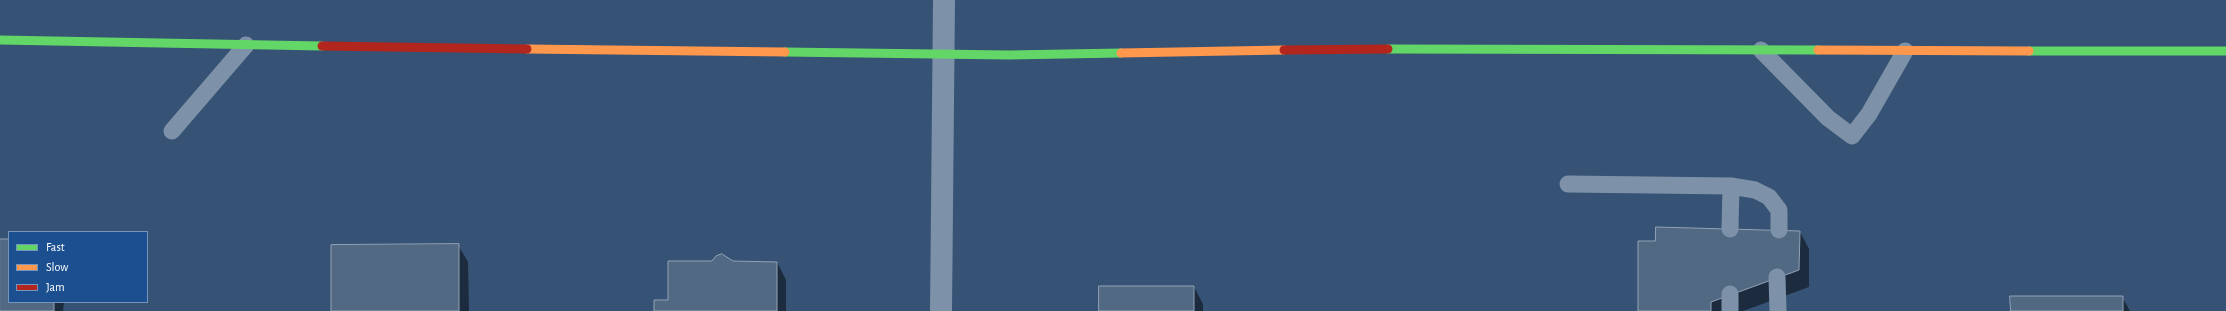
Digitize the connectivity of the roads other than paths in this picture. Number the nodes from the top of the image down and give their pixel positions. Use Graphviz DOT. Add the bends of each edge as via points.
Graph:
graph roads {
  1 [pos="944,0"];
  2 [pos="0,40"];
  3 [pos="246,45"];
  4 [pos="1762,50"];
  5 [pos="1905,51"];
  6 [pos="2226,51"];
  7 [pos="944,53"];
  8 [pos="172,131"];
  9 [pos="1568,184"];
  10 [pos="1731,186"];
  11 [pos="1730,229"];
  12 [pos="1779,230"];
  13 [pos="1777,277"];
  14 [pos="941,311"];
  15 [pos="1778,311"];
  1 -- 7 [label="street"];
  2 -- 3 [label="main road"];
  3 -- 7 [label="main road"];
  3 -- 8 [label="lane"];
  4 -- 5 [label="main road"];
  4 -- 5 [label="lane" via="1828,118 1852,136 1869,114"];
  4 -- 7 [label="main road" via="1348,49 1009,55"];
  5 -- 6 [label="main road"];
  7 -- 14 [label="street"];
  9 -- 10 [label="lane"];
  10 -- 11 [label="lane"];
  10 -- 12 [label="lane" via="1755,190 1769,197 1779,210"];
  13 -- 15 [label="lane"];
}
